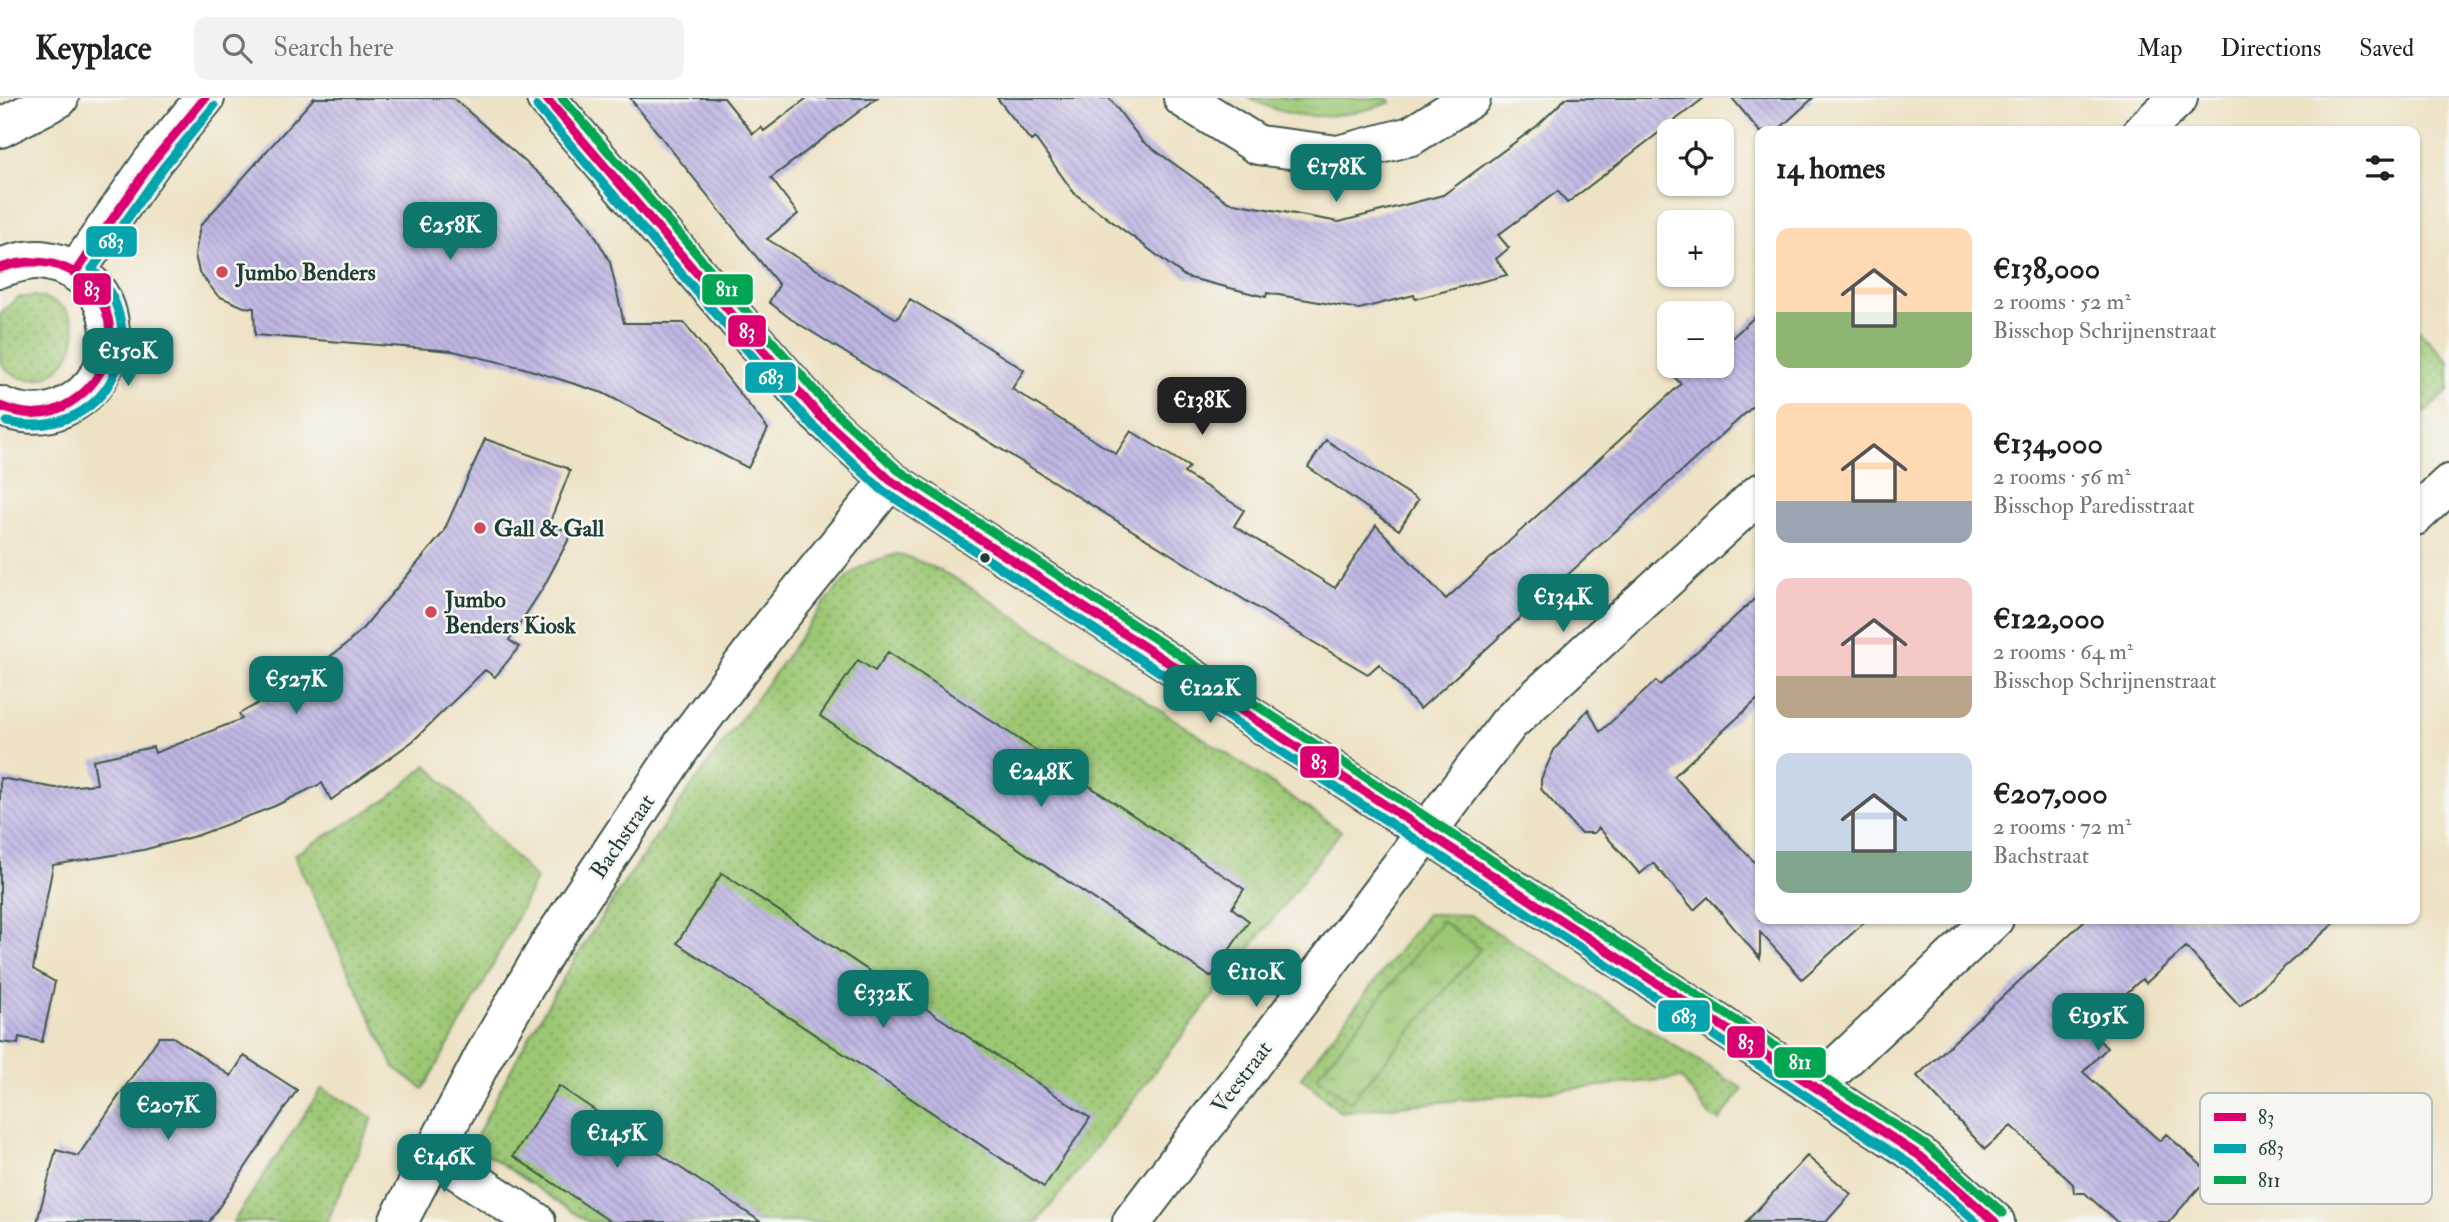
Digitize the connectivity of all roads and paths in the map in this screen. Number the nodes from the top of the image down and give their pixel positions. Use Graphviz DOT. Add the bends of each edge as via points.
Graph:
graph roads {
  1 [pos="59,98"];
  2 [pos="205,98"];
  3 [pos="546,98"];
  4 [pos="1183,98"];
  5 [pos="1471,98"];
  6 [pos="2178,98"];
  7 [pos="2148,126"];
  8 [pos="0,128"];
  9 [pos="0,268"];
  10 [pos="76,271"];
  11 [pos="1,409"];
  12 [pos="890,480"];
  13 [pos="2449,484"];
  14 [pos="1755,498"];
  15 [pos="2420,511"];
  16 [pos="1427,831"];
  17 [pos="1988,924"];
  18 [pos="1816,1086"];
  19 [pos="435,1146"];
  20 [pos="398,1222"];
  21 [pos="536,1222"];
  22 [pos="1132,1222"];
  23 [pos="1995,1222"];
  1 -- 8 [label="street"];
  2 -- 10 [label="street" via="153,161"];
  3 -- 12 [label="street" via="818,414"];
  4 -- 5 [label="street" via="1258,145 1338,155 1411,136"];
  6 -- 7 [label="street"];
  9 -- 10 [label="street" via="22,261 47,261"];
  10 -- 11 [label="street" via="106,309 112,335 108,362 96,384 77,401 53,412"];
  12 -- 16 [label="street"];
  12 -- 19 [label="street, Bachstraat" via="686,740 548,947"];
  13 -- 15 [label="street"];
  14 -- 16 [label="street, Veestraat" via="1509,723"];
  16 -- 18 [label="street"];
  16 -- 22 [label="street, Veestraat"];
  17 -- 18 [label="street"];
  18 -- 23 [label="street" via="1920,1156"];
  19 -- 20 [label="street, Bachstraat"];
  19 -- 21 [label="street"];
}
